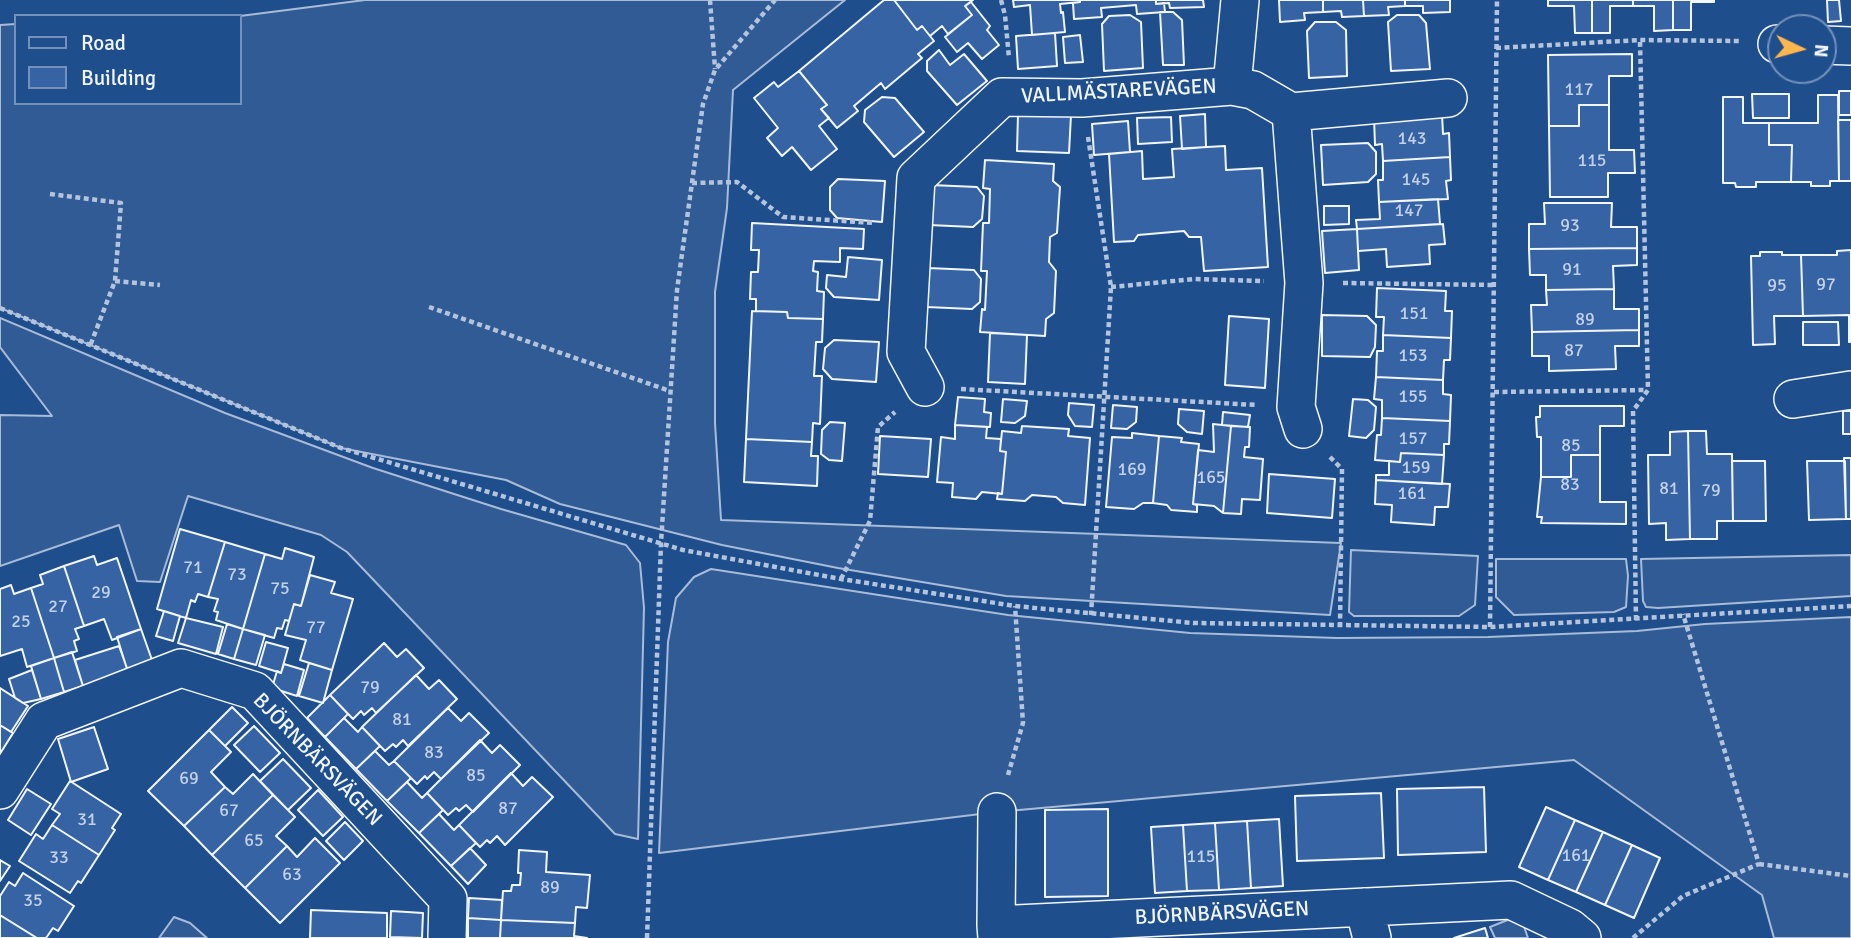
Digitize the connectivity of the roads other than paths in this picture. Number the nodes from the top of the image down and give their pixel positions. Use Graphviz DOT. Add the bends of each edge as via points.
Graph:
graph roads {
  1 [pos="1240,0"];
  2 [pos="1232,86"];
  3 [pos="1448,98"];
  4 [pos="1291,112"];
  5 [pos="925,387"];
  6 [pos="1851,390"];
  7 [pos="1793,399"];
  8 [pos="1300,418"];
  9 [pos="0,790"];
  10 [pos="997,812"];
  11 [pos="1368,923"];
  12 [pos="997,931"];
  13 [pos="447,938"];
  14 [pos="1582,938"];
  1 -- 2 [label="street, VALLMÄSTAREVÄGEN"];
  2 -- 4 [label="street, VALLMÄSTAREVÄGEN" via="1253,90"];
  2 -- 5 [label="street, VALLMÄSTAREVÄGEN" via="1082,98 1002,97 916,178 906,352"];
  3 -- 4 [label="street"];
  4 -- 8 [label="street" via="1304,283"];
  6 -- 7 [label="street"];
  9 -- 13 [label="street, BJÖRNBÄRSVÄGEN" via="44,721 181,668 254,691 448,898"];
  10 -- 12 [label="street, BJÖRNBÄRSVÄGEN"];
  11 -- 12 [label="street, BJÖRNBÄRSVÄGEN"];
  11 -- 14 [label="street, BJÖRNBÄRSVÄGEN" via="1511,900"];
}
